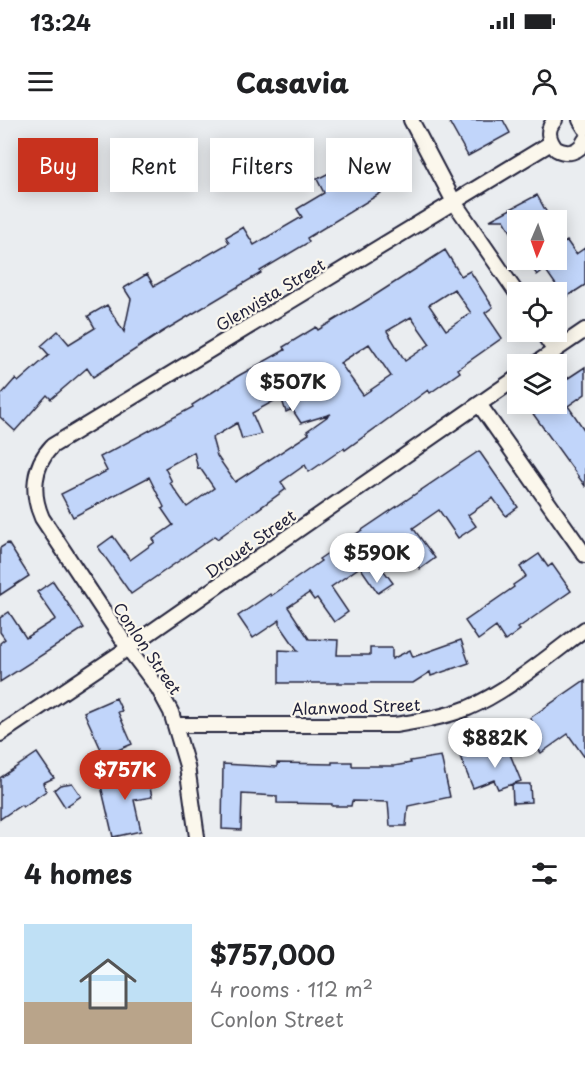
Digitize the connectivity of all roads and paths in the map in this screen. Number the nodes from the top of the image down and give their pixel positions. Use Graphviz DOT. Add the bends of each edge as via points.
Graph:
graph roads {
  1 [pos="411,120"];
  2 [pos="555,120"];
  3 [pos="580,120"];
  4 [pos="585,128"];
  5 [pos="585,140"];
  6 [pos="551,143"];
  7 [pos="454,202"];
  8 [pos="508,282"];
  9 [pos="585,330"];
  10 [pos="549,342"];
  11 [pos="555,351"];
  12 [pos="550,354"];
  13 [pos="507,385"];
  14 [pos="479,404"];
  15 [pos="34,493"];
  16 [pos="585,555"];
  17 [pos="585,629"];
  18 [pos="128,648"];
  19 [pos="175,725"];
  20 [pos="0,734"];
  21 [pos="197,837"];
  1 -- 7 [label="street"];
  2 -- 6 [label="street" via="549,129"];
  3 -- 4 [label="street"];
  5 -- 6 [label="street" via="570,153"];
  6 -- 7 [label="street, Glenvista Street"];
  7 -- 8 [label="street"];
  7 -- 15 [label="street, Glenvista Street" via="52,446 43,455"];
  9 -- 11 [label="street"];
  10 -- 11 [label="street"];
  11 -- 12 [label="street"];
  13 -- 14 [label="street, Drouet Street"];
  14 -- 16 [label="street"];
  14 -- 18 [label="street, Drouet Street"];
  15 -- 18 [label="street, Conlon Street" via="42,518"];
  17 -- 19 [label="street, Alanwood Street" via="489,697 469,708 427,721 395,725"];
  18 -- 19 [label="street, Conlon Street" via="158,688"];
  18 -- 20 [label="street, Drouet Street"];
  19 -- 21 [label="street, Conlon Street" via="187,766"];
}
